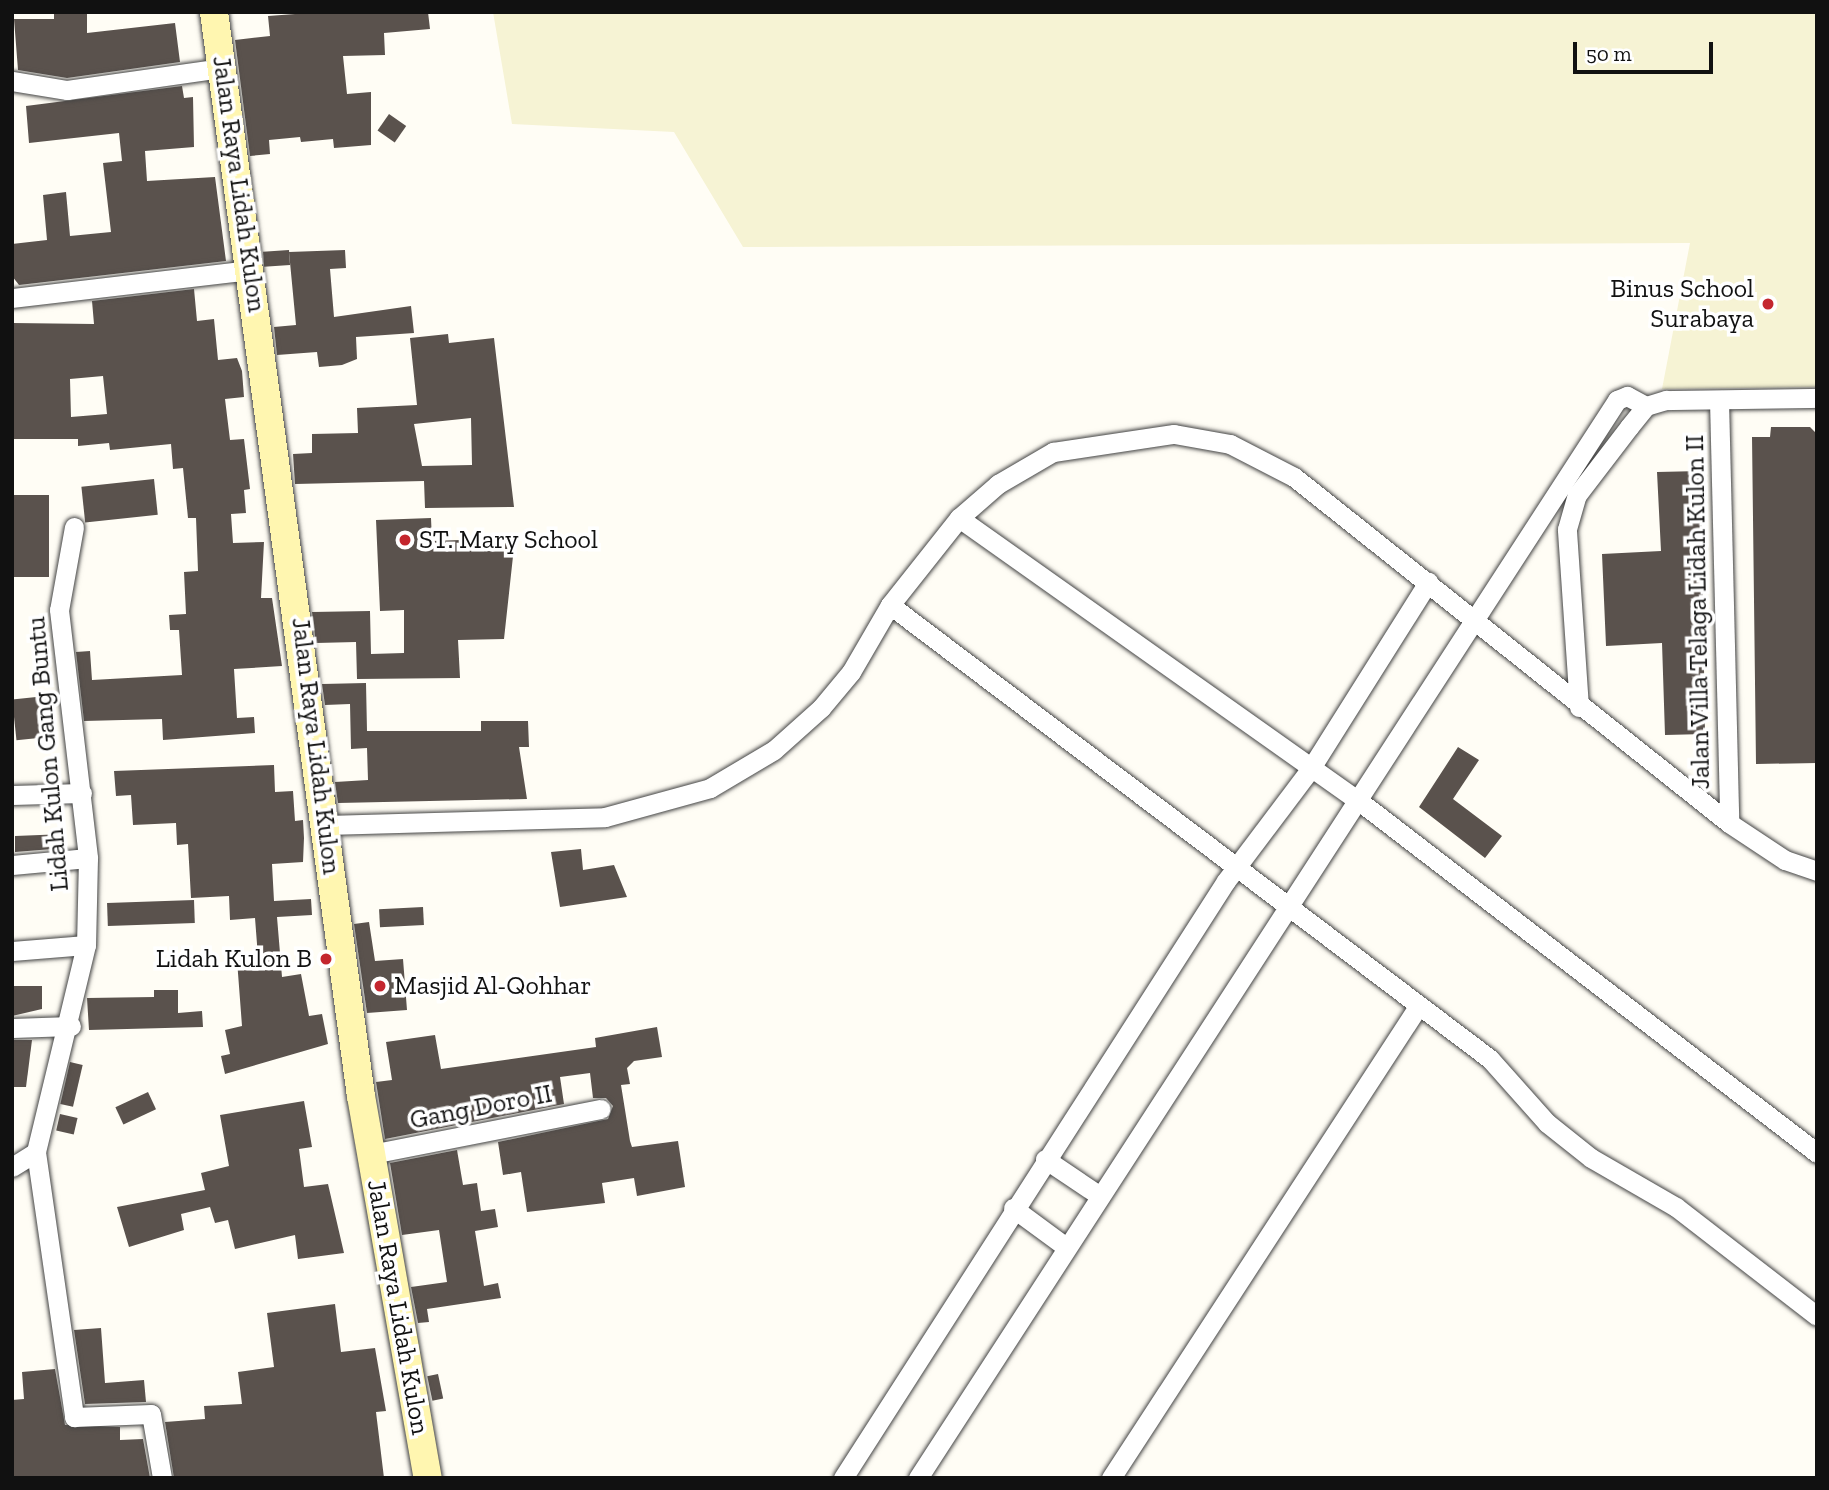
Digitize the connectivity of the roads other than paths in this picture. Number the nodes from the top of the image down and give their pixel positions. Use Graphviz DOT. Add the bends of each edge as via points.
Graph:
graph roads {
  1 [pos="214,12"];
  2 [pos="222,68"];
  3 [pos="12,81"];
  4 [pos="251,270"];
  5 [pos="12,298"];
  6 [pos="1817,398"];
  7 [pos="1719,400"];
  8 [pos="1646,406"];
  9 [pos="959,518"];
  10 [pos="74,527"];
  11 [pos="1428,582"];
  12 [pos="890,605"];
  13 [pos="1475,619"];
  14 [pos="1579,707"];
  15 [pos="1311,768"];
  16 [pos="82,793"];
  17 [pos="12,795"];
  18 [pos="1359,802"];
  19 [pos="1729,823"];
  20 [pos="326,825"];
  21 [pos="88,858"];
  22 [pos="12,865"];
  23 [pos="1240,868"];
  24 [pos="1817,871"];
  25 [pos="1287,904"];
  26 [pos="86,945"];
  27 [pos="12,951"];
  28 [pos="1419,1004"];
  29 [pos="71,1026"];
  30 [pos="12,1028"];
  31 [pos="601,1109"];
  32 [pos="36,1153"];
  33 [pos="1817,1153"];
  34 [pos="371,1154"];
  35 [pos="1045,1159"];
  36 [pos="12,1167"];
  37 [pos="1100,1196"];
  38 [pos="1013,1208"];
  39 [pos="1066,1247"];
  40 [pos="1817,1316"];
  41 [pos="162,1478"];
  42 [pos="428,1478"];
  43 [pos="843,1478"];
  44 [pos="918,1478"];
  45 [pos="1111,1478"];
  1 -- 2 [label="main road, Jalan Raya Lidah Kulon"];
  2 -- 3 [label="street" via="67,90"];
  2 -- 4 [label="main road, Jalan Raya Lidah Kulon"];
  4 -- 5 [label="street"];
  4 -- 20 [label="main road, Jalan Raya Lidah Kulon"];
  6 -- 7 [label="street"];
  7 -- 8 [label="street"];
  7 -- 19 [label="street, Jalan Villa Telaga Lidah Kulon II"];
  8 -- 13 [label="street" via="1627,396 1617,400"];
  8 -- 14 [label="street" via="1577,495 1567,529"];
  9 -- 11 [label="street" via="1053,452 1174,434 1230,444 1294,477"];
  9 -- 12 [label="street"];
  9 -- 15 [label="street"];
  10 -- 16 [label="street, Lidah Kulon Gang Buntu" via="59,610"];
  11 -- 13 [label="street"];
  11 -- 15 [label="street"];
  12 -- 20 [label="street" via="851,672 821,708 774,750 710,788 605,817"];
  12 -- 23 [label="street"];
  13 -- 14 [label="street"];
  13 -- 18 [label="street"];
  14 -- 19 [label="street"];
  15 -- 18 [label="street"];
  15 -- 23 [label="street"];
  16 -- 17 [label="street"];
  16 -- 21 [label="street, Lidah Kulon Gang Buntu"];
  18 -- 25 [label="street"];
  18 -- 33 [label="street"];
  19 -- 24 [label="street" via="1786,860"];
  20 -- 34 [label="main road, Jalan Raya Lidah Kulon"];
  21 -- 22 [label="street"];
  21 -- 26 [label="street, Lidah Kulon Gang Buntu"];
  23 -- 25 [label="street"];
  23 -- 35 [label="street"];
  25 -- 28 [label="street"];
  25 -- 37 [label="street"];
  26 -- 27 [label="street"];
  26 -- 29 [label="street, Lidah Kulon Gang Buntu"];
  28 -- 40 [label="street" via="1490,1059 1547,1123 1591,1158 1676,1207"];
  28 -- 45 [label="street"];
  29 -- 30 [label="street"];
  29 -- 32 [label="street, Lidah Kulon Gang Buntu"];
  31 -- 34 [label="street, Gang Doro II"];
  32 -- 36 [label="street"];
  32 -- 41 [label="street" via="74,1417 152,1415"];
  34 -- 42 [label="main road, Jalan Raya Lidah Kulon"];
  35 -- 37 [label="street"];
  35 -- 38 [label="street"];
  37 -- 39 [label="street"];
  38 -- 39 [label="street"];
  38 -- 43 [label="street"];
  39 -- 44 [label="street"];
}
